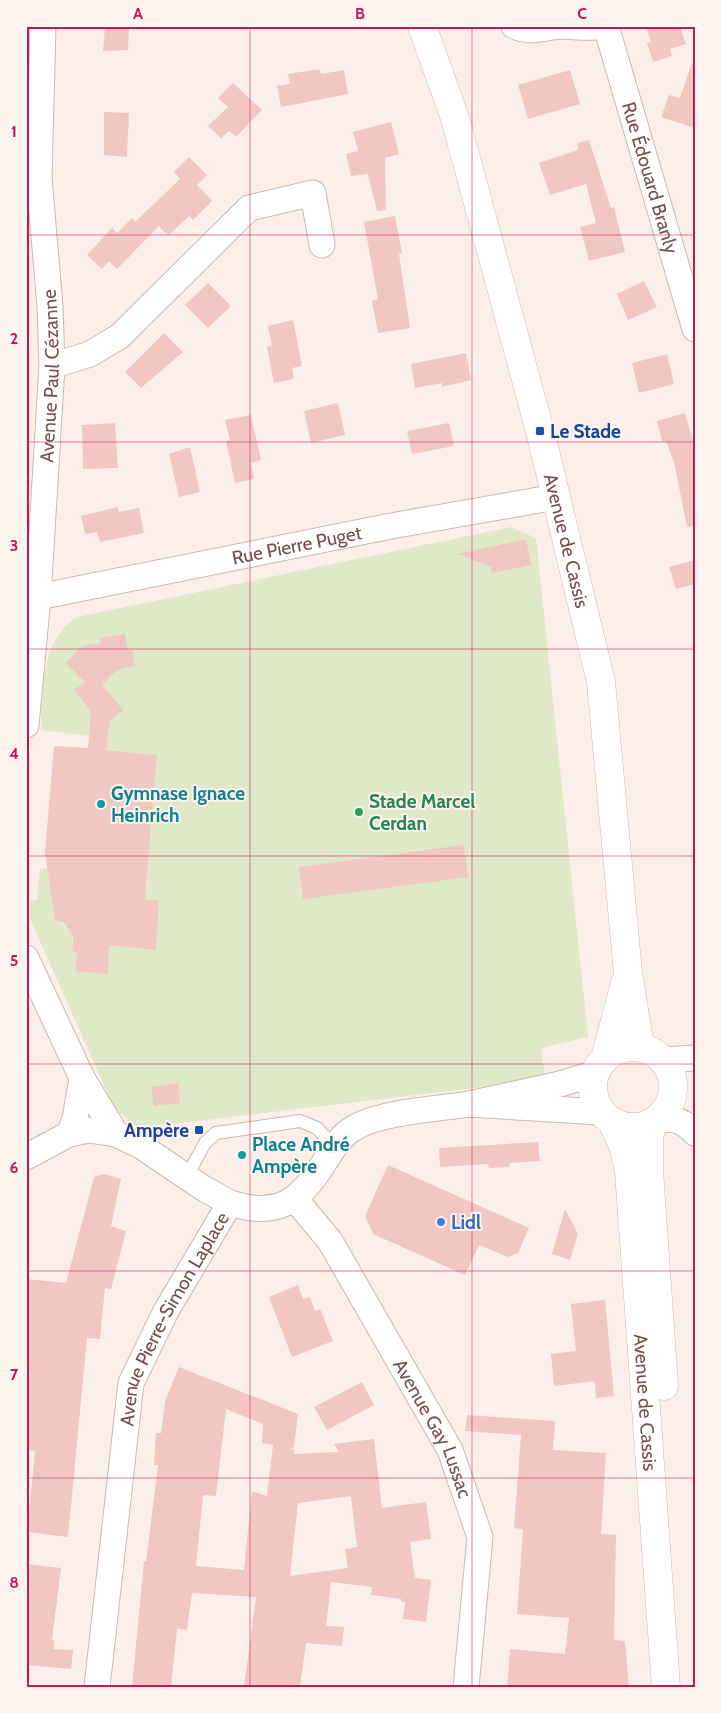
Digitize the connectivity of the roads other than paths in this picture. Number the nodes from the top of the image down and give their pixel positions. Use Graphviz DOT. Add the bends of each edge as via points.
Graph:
graph roads {
  1 [pos="43,26"];
  2 [pos="514,26"];
  3 [pos="560,26"];
  4 [pos="601,26"];
  5 [pos="606,26"];
  6 [pos="429,28"];
  7 [pos="44,237"];
  8 [pos="322,244"];
  9 [pos="26,255"];
  10 [pos="695,329"];
  11 [pos="52,366"];
  12 [pos="556,497"];
  13 [pos="38,597"];
  14 [pos="26,726"];
  15 [pos="26,958"];
  16 [pos="628,972"];
  17 [pos="652,1054"];
  18 [pos="695,1058"];
  19 [pos="600,1066"];
  20 [pos="82,1078"];
  21 [pos="470,1104"];
  22 [pos="607,1116"];
  23 [pos="680,1121"];
  24 [pos="69,1134"];
  25 [pos="116,1134"];
  26 [pos="334,1147"];
  27 [pos="26,1157"];
  28 [pos="187,1176"];
  29 [pos="295,1199"];
  30 [pos="230,1203"];
  31 [pos="97,1687"];
  32 [pos="466,1687"];
  33 [pos="666,1687"];
  34 [pos="684,1687"];
  1 -- 7 [label="street, Avenue Paul Cézanne" via="39,178"];
  2 -- 3 [label="street" via="540,30"];
  3 -- 4 [label="street"];
  5 -- 10 [label="street, Rue Édouard Branly"];
  6 -- 12 [label="main road, Avenue de Cassis" via="456,118"];
  7 -- 9 [label="street"];
  7 -- 11 [label="street, Avenue Paul Cézanne"];
  8 -- 11 [label="street" via="313,193 249,208 120,336 90,354"];
  11 -- 13 [label="street, Avenue Paul Cézanne"];
  12 -- 13 [label="street, Rue Pierre Puget" via="391,526"];
  12 -- 16 [label="main road, Avenue de Cassis" via="601,682"];
  13 -- 14 [label="street, Avenue Paul Cézanne"];
  15 -- 20 [label="street"];
  16 -- 17 [label="main road, Avenue de Cassis"];
  16 -- 19 [label="main road, Avenue de Cassis"];
  17 -- 18 [label="street"];
  17 -- 19 [label="main road" via="627,1047 615,1051"];
  17 -- 23 [label="main road, Avenue de Cassis" via="673,1079 667,1107"];
  19 -- 21 [label="street" via="560,1084"];
  19 -- 22 [label="main road, Avenue de Cassis" via="593,1086 595,1100"];
  20 -- 24 [label="street"];
  20 -- 25 [label="street"];
  21 -- 22 [label="street"];
  21 -- 26 [label="street, Avenue Pierre-Simon Laplace" via="373,1120 353,1128"];
  22 -- 23 [label="main road" via="632,1127"];
  22 -- 33 [label="main road, Avenue de Cassis" via="624,1148 629,1171"];
  23 -- 34 [label="main road, Avenue de Cassis" via="649,1136 649,1171"];
  24 -- 25 [label="street" via="89,1130"];
  24 -- 27 [label="street"];
  25 -- 28 [label="street"];
  26 -- 28 [label="lane" via="317,1128 300,1121 216,1133 205,1143"];
  26 -- 29 [label="street, Avenue Pierre-Simon Laplace" via="312,1182"];
  28 -- 30 [label="street"];
  29 -- 30 [label="street, Avenue Pierre-Simon Laplace" via="267,1210"];
  29 -- 32 [label="street, Avenue Gay Lussac" via="330,1241 450,1450 480,1537"];
  30 -- 31 [label="street, Avenue Pierre-Simon Laplace" via="166,1311 131,1383"];
}
